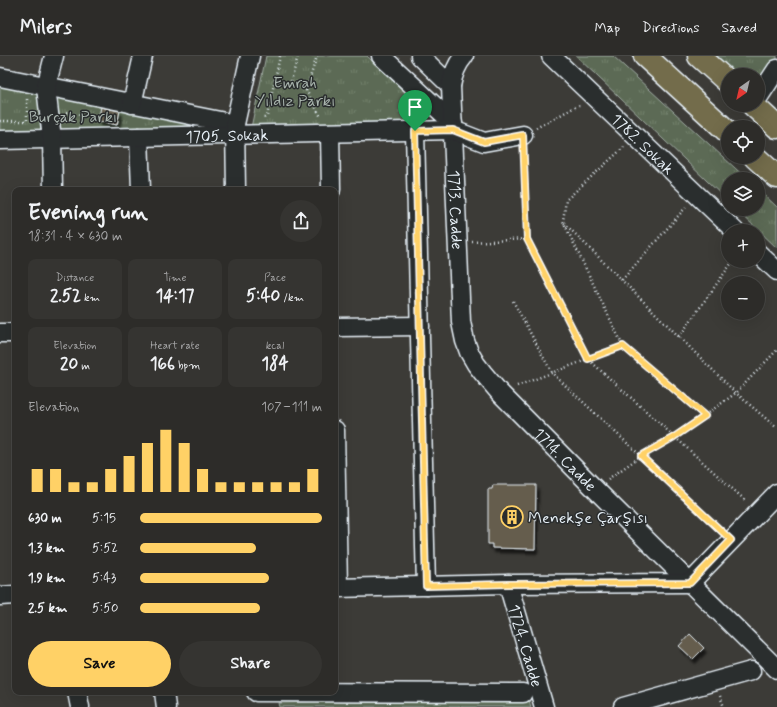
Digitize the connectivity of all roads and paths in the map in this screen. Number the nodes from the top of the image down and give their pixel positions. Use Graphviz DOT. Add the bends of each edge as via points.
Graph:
graph roads {
  1 [pos="54,56"];
  2 [pos="143,56"];
  3 [pos="250,56"];
  4 [pos="280,56"];
  5 [pos="298,56"];
  6 [pos="317,56"];
  7 [pos="381,56"];
  8 [pos="420,56"];
  9 [pos="464,56"];
  10 [pos="551,56"];
  11 [pos="645,56"];
  12 [pos="699,56"];
  13 [pos="718,56"];
  14 [pos="722,68"];
  15 [pos="777,69"];
  16 [pos="721,76"];
  17 [pos="0,77"];
  18 [pos="275,80"];
  19 [pos="290,85"];
  20 [pos="46,86"];
  21 [pos="451,86"];
  22 [pos="765,87"];
  23 [pos="306,90"];
  24 [pos="80,93"];
  25 [pos="594,96"];
  26 [pos="27,97"];
  27 [pos="132,104"];
  28 [pos="762,112"];
  29 [pos="260,120"];
  30 [pos="0,121"];
  31 [pos="776,123"];
  32 [pos="721,126"];
  33 [pos="453,127"];
  34 [pos="235,130"];
  35 [pos="415,131"];
  36 [pos="330,133"];
  37 [pos="523,135"];
  38 [pos="140,137"];
  39 [pos="636,137"];
  40 [pos="82,138"];
  41 [pos="52,139"];
  42 [pos="0,140"];
  43 [pos="763,164"];
  44 [pos="777,177"];
  45 [pos="53,187"];
  46 [pos="141,187"];
  47 [pos="236,187"];
  48 [pos="331,187"];
  49 [pos="697,195"];
  50 [pos="563,221"];
  51 [pos="728,224"];
  52 [pos="527,239"];
  53 [pos="458,243"];
  54 [pos="765,260"];
  55 [pos="728,268"];
  56 [pos="777,271"];
  57 [pos="622,280"];
  58 [pos="513,301"];
  59 [pos="420,326"];
  60 [pos="338,327"];
  61 [pos="0,333"];
  62 [pos="12,333"];
  63 [pos="679,336"];
  64 [pos="623,346"];
  65 [pos="777,350"];
  66 [pos="588,359"];
  67 [pos="476,364"];
  68 [pos="552,372"];
  69 [pos="499,392"];
  70 [pos="736,393"];
  71 [pos="705,416"];
  72 [pos="777,428"];
  73 [pos="674,437"];
  74 [pos="641,456"];
  75 [pos="594,488"];
  76 [pos="777,493"];
  77 [pos="759,512"];
  78 [pos="731,540"];
  79 [pos="690,583"];
  80 [pos="508,584"];
  81 [pos="426,586"];
  82 [pos="338,588"];
  83 [pos="12,595"];
  84 [pos="0,596"];
  85 [pos="777,669"];
  86 [pos="751,671"];
  87 [pos="338,692"];
  88 [pos="523,693"];
  89 [pos="78,695"];
  90 [pos="164,695"];
  91 [pos="257,695"];
  92 [pos="80,707"];
  93 [pos="166,707"];
  94 [pos="259,707"];
  95 [pos="544,707"];
  96 [pos="623,707"];
  1 -- 20 [label="street"];
  2 -- 27 [label="street"];
  3 -- 34 [label="street"];
  4 -- 18 [label="path"];
  5 -- 19 [label="path"];
  6 -- 23 [label="path"];
  7 -- 33 [label="street"];
  8 -- 21 [label="street"];
  9 -- 21 [label="street, 1713. Cadde" via="452,76"];
  10 -- 25 [label="street, 1782. Sokak"];
  11 -- 32 [label="main road"];
  12 -- 16 [label="main road"];
  13 -- 14 [label="street"];
  15 -- 22 [label="street"];
  17 -- 20 [label="street"];
  18 -- 19 [label="path"];
  18 -- 29 [label="path" via="267,116"];
  19 -- 23 [label="path"];
  20 -- 24 [label="street"];
  20 -- 41 [label="street"];
  21 -- 33 [label="street, 1713. Cadde"];
  23 -- 36 [label="path"];
  24 -- 27 [label="street"];
  24 -- 40 [label="path"];
  25 -- 37 [label="path"];
  25 -- 39 [label="street, 1782. Sokak"];
  26 -- 30 [label="path" via="27,121"];
  27 -- 34 [label="street"];
  28 -- 31 [label="main road"];
  33 -- 35 [label="street, 1705. Sokak"];
  33 -- 37 [label="street" via="484,142"];
  33 -- 53 [label="street, 1713. Cadde"];
  34 -- 36 [label="street, 1705. Sokak"];
  34 -- 38 [label="street, 1705. Sokak"];
  34 -- 47 [label="street"];
  35 -- 36 [label="street, 1705. Sokak"];
  35 -- 59 [label="street"];
  36 -- 48 [label="street"];
  37 -- 52 [label="path"];
  38 -- 40 [label="street, 1705. Sokak"];
  38 -- 46 [label="street"];
  39 -- 49 [label="street, 1782. Sokak"];
  39 -- 50 [label="path" via="566,200"];
  40 -- 41 [label="street, 1705. Sokak"];
  41 -- 42 [label="street, 1705. Sokak"];
  41 -- 45 [label="street"];
  43 -- 44 [label="main road"];
  49 -- 51 [label="street, 1782. Sokak"];
  49 -- 57 [label="path"];
  50 -- 57 [label="path"];
  50 -- 64 [label="path"];
  52 -- 53 [label="path"];
  52 -- 66 [label="path"];
  53 -- 67 [label="street, 1713. Cadde" via="461,322 465,341"];
  54 -- 56 [label="street"];
  55 -- 63 [label="path"];
  57 -- 63 [label="path"];
  58 -- 68 [label="path"];
  59 -- 60 [label="street"];
  59 -- 81 [label="street"];
  61 -- 62 [label="street"];
  63 -- 70 [label="path"];
  64 -- 66 [label="path"];
  64 -- 71 [label="path"];
  65 -- 70 [label="path"];
  66 -- 68 [label="path"];
  66 -- 73 [label="path"];
  67 -- 69 [label="street, 1714. Cadde"];
  68 -- 69 [label="path"];
  68 -- 74 [label="path"];
  69 -- 75 [label="street, 1714. Cadde"];
  70 -- 71 [label="path"];
  70 -- 72 [label="path"];
  71 -- 73 [label="path"];
  73 -- 74 [label="path"];
  73 -- 77 [label="path"];
  74 -- 75 [label="path"];
  74 -- 78 [label="path"];
  75 -- 79 [label="street, 1714. Cadde"];
  76 -- 77 [label="street"];
  77 -- 78 [label="street"];
  78 -- 79 [label="street"];
  79 -- 80 [label="street"];
  79 -- 85 [label="street, 1714. Cadde"];
  80 -- 81 [label="street"];
  80 -- 95 [label="street, 1724. Cadde"];
  81 -- 82 [label="street"];
  83 -- 84 [label="street"];
  86 -- 96 [label="street"];
  87 -- 88 [label="street"];
  89 -- 92 [label="street"];
  90 -- 93 [label="street"];
  91 -- 94 [label="street"];
}
